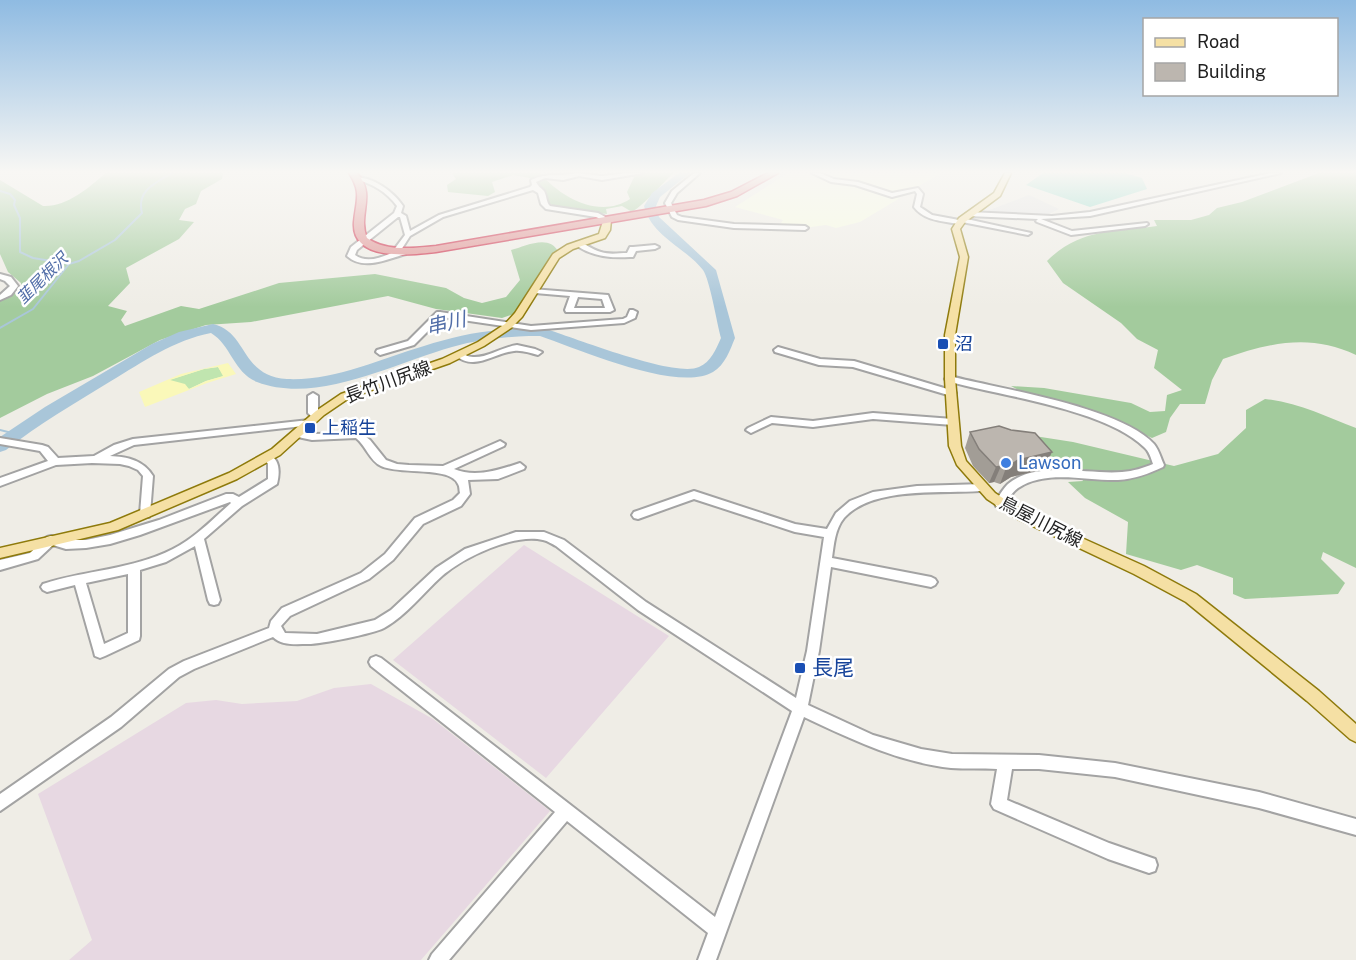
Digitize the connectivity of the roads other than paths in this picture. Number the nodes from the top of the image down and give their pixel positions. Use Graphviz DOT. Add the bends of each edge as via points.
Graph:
graph roads {
  1 [pos="361,218"];
  2 [pos="392,218"];
  3 [pos="404,218"];
  4 [pos="438,218"];
  5 [pos="603,218"];
  6 [pos="619,218"];
  7 [pos="678,218"];
  8 [pos="950,218"];
  9 [pos="1034,218"];
  10 [pos="1054,218"];
  11 [pos="963,219"];
  12 [pos="607,220"];
  13 [pos="1145,224"];
  14 [pos="805,228"];
  15 [pos="1028,233"];
  16 [pos="408,235"];
  17 [pos="364,241"];
  18 [pos="580,244"];
  19 [pos="655,247"];
  20 [pos="401,251"];
  21 [pos="0,276"];
  22 [pos="535,291"];
  23 [pos="574,296"];
  24 [pos="0,297"];
  25 [pos="633,312"];
  26 [pos="509,325"];
  27 [pos="778,350"];
  28 [pos="380,352"];
  29 [pos="538,352"];
  30 [pos="463,354"];
  31 [pos="950,379"];
  32 [pos="951,393"];
  33 [pos="313,396"];
  34 [pos="312,419"];
  35 [pos="953,422"];
  36 [pos="751,430"];
  37 [pos="296,434"];
  38 [pos="0,441"];
  39 [pos="500,444"];
  40 [pos="268,457"];
  41 [pos="96,460"];
  42 [pos="55,462"];
  43 [pos="520,467"];
  44 [pos="444,470"];
  45 [pos="462,477"];
  46 [pos="0,482"];
  47 [pos="981,487"];
  48 [pos="238,503"];
  49 [pos="1000,503"];
  50 [pos="145,514"];
  51 [pos="638,515"];
  52 [pos="830,534"];
  53 [pos="198,537"];
  54 [pos="51,540"];
  55 [pos="0,553"];
  56 [pos="826,561"];
  57 [pos="0,565"];
  58 [pos="134,567"];
  59 [pos="79,578"];
  60 [pos="931,582"];
  61 [pos="47,586"];
  62 [pos="214,600"];
  63 [pos="275,631"];
  64 [pos="376,662"];
  65 [pos="800,708"];
  66 [pos="1356,734"];
  67 [pos="1005,762"];
  68 [pos="0,803"];
  69 [pos="566,811"];
  70 [pos="1356,827"];
  71 [pos="1149,865"];
  72 [pos="718,930"];
  73 [pos="438,960"];
  74 [pos="707,960"];
  1 -- 17 [label="highway" via="359,230"];
  2 -- 17 [label="street"];
  3 -- 16 [label="street"];
  4 -- 16 [label="street"];
  5 -- 12 [label="street"];
  6 -- 12 [label="highway"];
  7 -- 14 [label="street" via="734,226"];
  8 -- 11 [label="street"];
  9 -- 10 [label="street"];
  9 -- 11 [label="street"];
  9 -- 13 [label="street" via="1071,233"];
  11 -- 15 [label="street"];
  11 -- 31 [label="main road, 鳥屋川尻線" via="956,231 964,257 950,335"];
  12 -- 18 [label="main road, 長竹川尻線" via="603,234"];
  12 -- 20 [label="highway" via="436,249"];
  16 -- 20 [label="street"];
  17 -- 20 [label="highway" via="385,250"];
  17 -- 20 [label="street" via="351,253 353,259 368,261"];
  18 -- 19 [label="street" via="603,256 630,255 633,249"];
  18 -- 22 [label="main road, 長竹川尻線" via="556,256"];
  21 -- 24 [label="street" via="14,286"];
  22 -- 23 [label="street"];
  22 -- 26 [label="main road, 長竹川尻線"];
  23 -- 23 [label="street" via="605,297 610,310 568,310"];
  25 -- 26 [label="street" via="624,321 537,328"];
  26 -- 28 [label="street" via="440,314 411,344"];
  26 -- 30 [label="main road, 長竹川尻線"];
  27 -- 32 [label="street" via="819,362 869,368"];
  29 -- 30 [label="street" via="512,348 470,360"];
  30 -- 34 [label="main road, 長竹川尻線" via="350,394"];
  31 -- 32 [label="main road, 鳥屋川尻線"];
  31 -- 49 [label="street" via="1073,408 1129,432 1158,456 1159,465 1132,476 1062,474 1017,482"];
  32 -- 35 [label="main road, 鳥屋川尻線"];
  33 -- 34 [label="street"];
  34 -- 37 [label="main road, 長竹川尻線"];
  34 -- 41 [label="street" via="133,442"];
  35 -- 36 [label="street" via="873,416 813,424 771,420"];
  35 -- 47 [label="main road, 鳥屋川尻線" via="960,458"];
  37 -- 40 [label="main road, 長竹川尻線"];
  37 -- 44 [label="street" via="358,435 384,465"];
  38 -- 42 [label="street" via="44,449"];
  39 -- 44 [label="street"];
  40 -- 48 [label="street" via="273,463 273,481"];
  40 -- 50 [label="main road, 長竹川尻線"];
  41 -- 42 [label="street"];
  41 -- 50 [label="street" via="130,461 146,471"];
  42 -- 46 [label="street"];
  43 -- 45 [label="street" via="498,474"];
  44 -- 45 [label="street"];
  45 -- 63 [label="street" via="465,494 457,503 418,521 389,557 365,576 286,612 275,625"];
  47 -- 49 [label="main road, 鳥屋川尻線"];
  47 -- 52 [label="street" via="868,496 844,508"];
  48 -- 53 [label="street"];
  48 -- 54 [label="street" via="226,498 104,542 60,546"];
  49 -- 66 [label="main road, 鳥屋川尻線" via="1191,598"];
  50 -- 54 [label="main road, 長竹川尻線" via="102,530"];
  51 -- 52 [label="street" via="694,495 795,528"];
  52 -- 56 [label="street"];
  53 -- 58 [label="street" via="177,552"];
  53 -- 62 [label="street"];
  54 -- 55 [label="main road, 長竹川尻線"];
  54 -- 57 [label="street" via="34,556"];
  56 -- 60 [label="street"];
  56 -- 65 [label="street"];
  58 -- 59 [label="street"];
  58 -- 59 [label="street" via="134,636 100,652"];
  59 -- 61 [label="street"];
  63 -- 65 [label="street" via="289,639 317,639 378,625 440,571 469,552 516,536 540,536 560,543 642,606"];
  63 -- 68 [label="street" via="174,673 116,722"];
  64 -- 69 [label="street"];
  65 -- 67 [label="street" via="858,736 921,756"];
  65 -- 72 [label="street"];
  67 -- 70 [label="street" via="1115,770 1259,800"];
  67 -- 71 [label="street" via="999,804"];
  69 -- 72 [label="street"];
  69 -- 73 [label="street"];
  72 -- 74 [label="street"];
}
